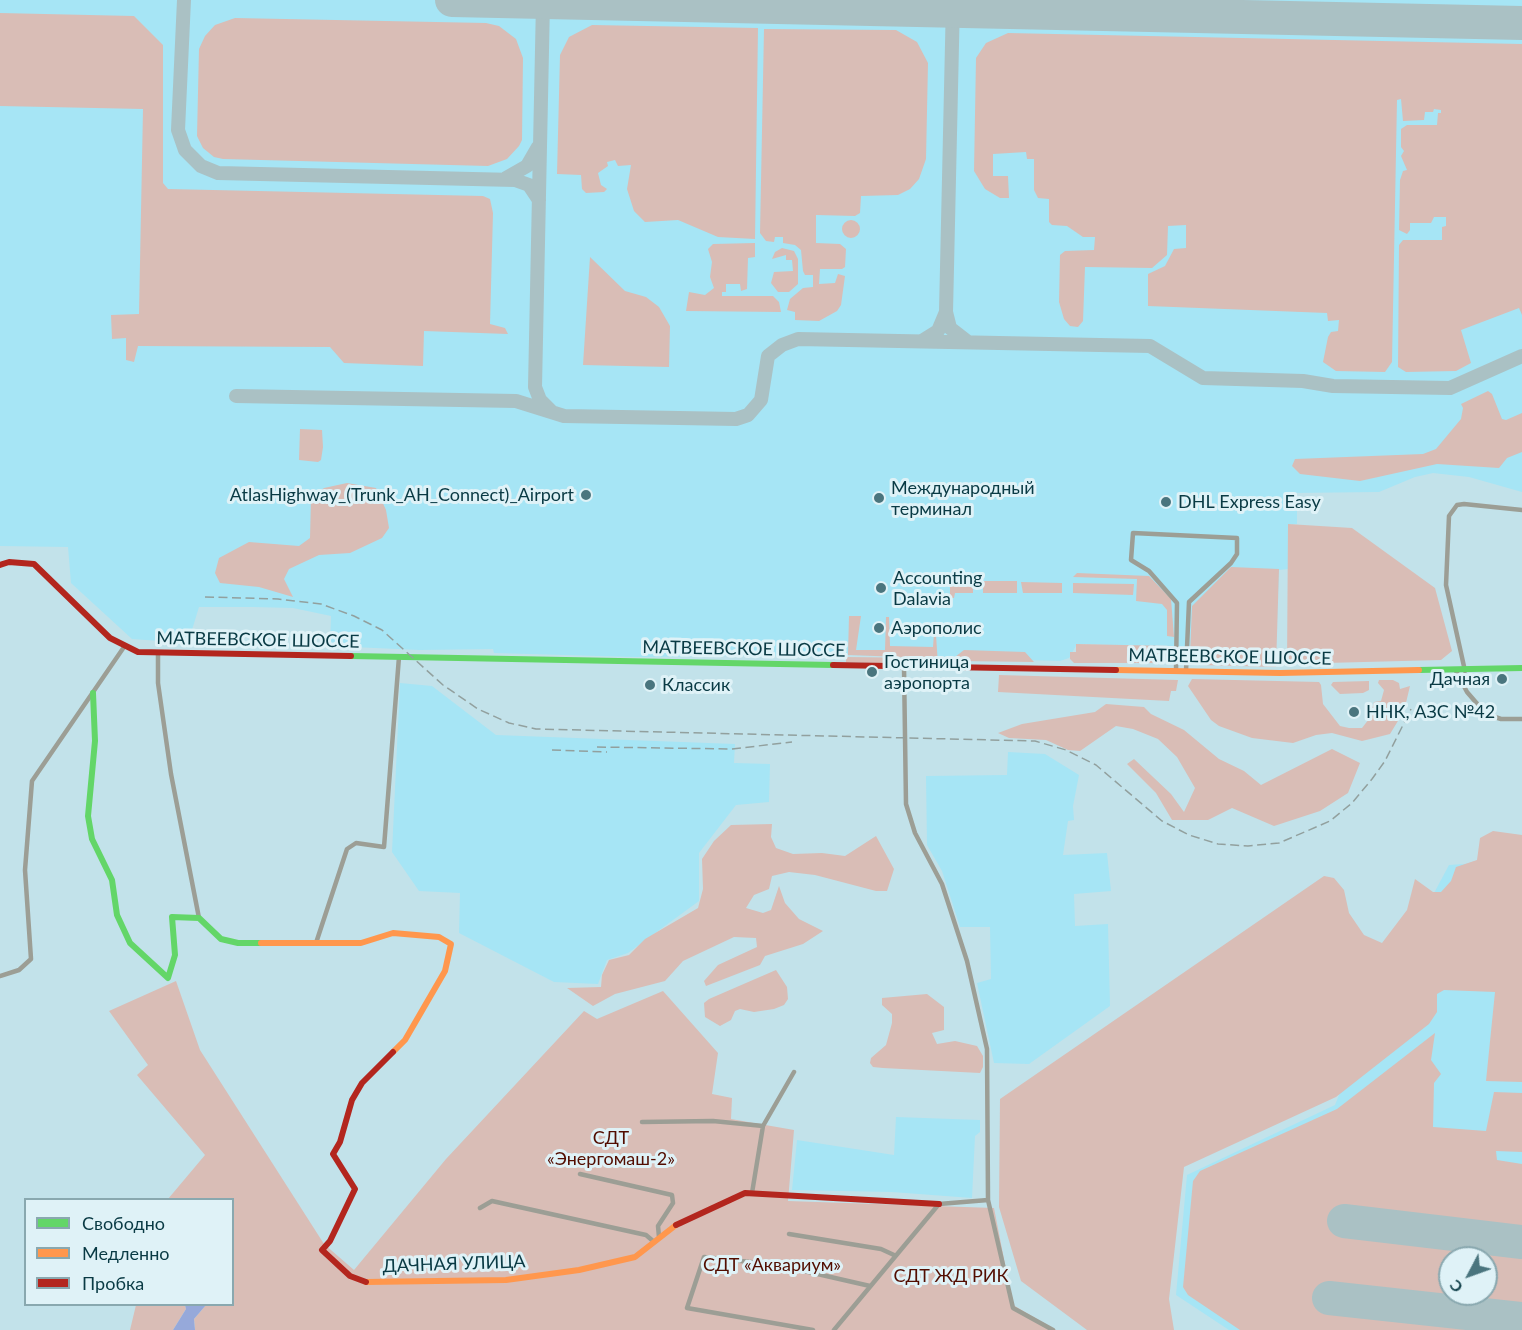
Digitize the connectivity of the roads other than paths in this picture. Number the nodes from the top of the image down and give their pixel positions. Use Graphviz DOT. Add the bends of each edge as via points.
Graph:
graph roads {
  1 [pos="1522,510"];
  2 [pos="0,565"];
  3 [pos="124,647"];
  4 [pos="158,654"];
  5 [pos="399,657"];
  6 [pos="904,666"];
  7 [pos="1522,668"];
  8 [pos="1176,671"];
  9 [pos="1186,671"];
  10 [pos="1456,671"];
  11 [pos="1465,671"];
  12 [pos="93,693"];
  13 [pos="1522,719"];
  14 [pos="199,918"];
  15 [pos="315,943"];
  16 [pos="0,976"];
  17 [pos="794,1072"];
  18 [pos="642,1122"];
  19 [pos="763,1126"];
  20 [pos="580,1174"];
  21 [pos="752,1192"];
  22 [pos="988,1200"];
  23 [pos="939,1204"];
  24 [pos="480,1208"];
  25 [pos="789,1234"];
  26 [pos="656,1239"];
  27 [pos="894,1255"];
  28 [pos="870,1286"];
  29 [pos="813,1330"];
  30 [pos="834,1330"];
  31 [pos="1053,1330"];
  1 -- 11 [label="street" via="1464,504 1449,516 1446,585"];
  2 -- 3 [label="street, МАТВЕЕВСКОЕ ШОССЕ" via="34,564 99,629"];
  3 -- 4 [label="street, МАТВЕЕВСКОЕ ШОССЕ"];
  3 -- 12 [label="street"];
  4 -- 5 [label="street, МАТВЕЕВСКОЕ ШОССЕ"];
  4 -- 14 [label="street" via="158,683 171,774"];
  5 -- 6 [label="street, МАТВЕЕВСКОЕ ШОССЕ"];
  5 -- 15 [label="street" via="384,847 356,843 347,849"];
  6 -- 8 [label="street, МАТВЕЕВСКОЕ ШОССЕ"];
  6 -- 22 [label="street" via="906,804 915,833 946,894 967,961 987,1049"];
  7 -- 11 [label="street, МАТВЕЕВСКОЕ ШОССЕ"];
  8 -- 9 [label="street, МАТВЕЕВСКОЕ ШОССЕ"];
  8 -- 9 [label="street" via="1177,603 1149,572 1131,560 1133,533 1237,538 1237,554 1231,563 1189,602"];
  9 -- 10 [label="street, МАТВЕЕВСКОЕ ШОССЕ"];
  10 -- 11 [label="street, МАТВЕЕВСКОЕ ШОССЕ"];
  10 -- 13 [label="street" via="1485,714"];
  12 -- 14 [label="street" via="95,741 88,819 92,839 114,886 117,915 125,933 133,947 168,978 175,955 172,917"];
  12 -- 16 [label="street" via="32,781 25,870 31,959 19,970"];
  14 -- 15 [label="street" via="221,939 238,944"];
  15 -- 26 [label="street, ДАЧНАЯ УЛИЦА" via="361,943 393,933 439,937 451,944 445,971 405,1040 362,1083 350,1103 333,1157 355,1189 322,1250 333,1262 364,1282 506,1280 635,1257"];
  17 -- 19 [label="street"];
  18 -- 19 [label="street" via="713,1121"];
  19 -- 21 [label="street"];
  20 -- 26 [label="street" via="672,1195 673,1203"];
  21 -- 23 [label="street, ДАЧНАЯ УЛИЦА"];
  21 -- 26 [label="street, ДАЧНАЯ УЛИЦА" via="686,1218"];
  22 -- 23 [label="street"];
  22 -- 31 [label="street" via="1013,1308"];
  23 -- 27 [label="street"];
  24 -- 26 [label="street" via="492,1201"];
  25 -- 27 [label="street" via="881,1249"];
  27 -- 28 [label="street"];
  28 -- 29 [label="street" via="777,1266 704,1257 687,1308"];
  28 -- 30 [label="street"];
}
